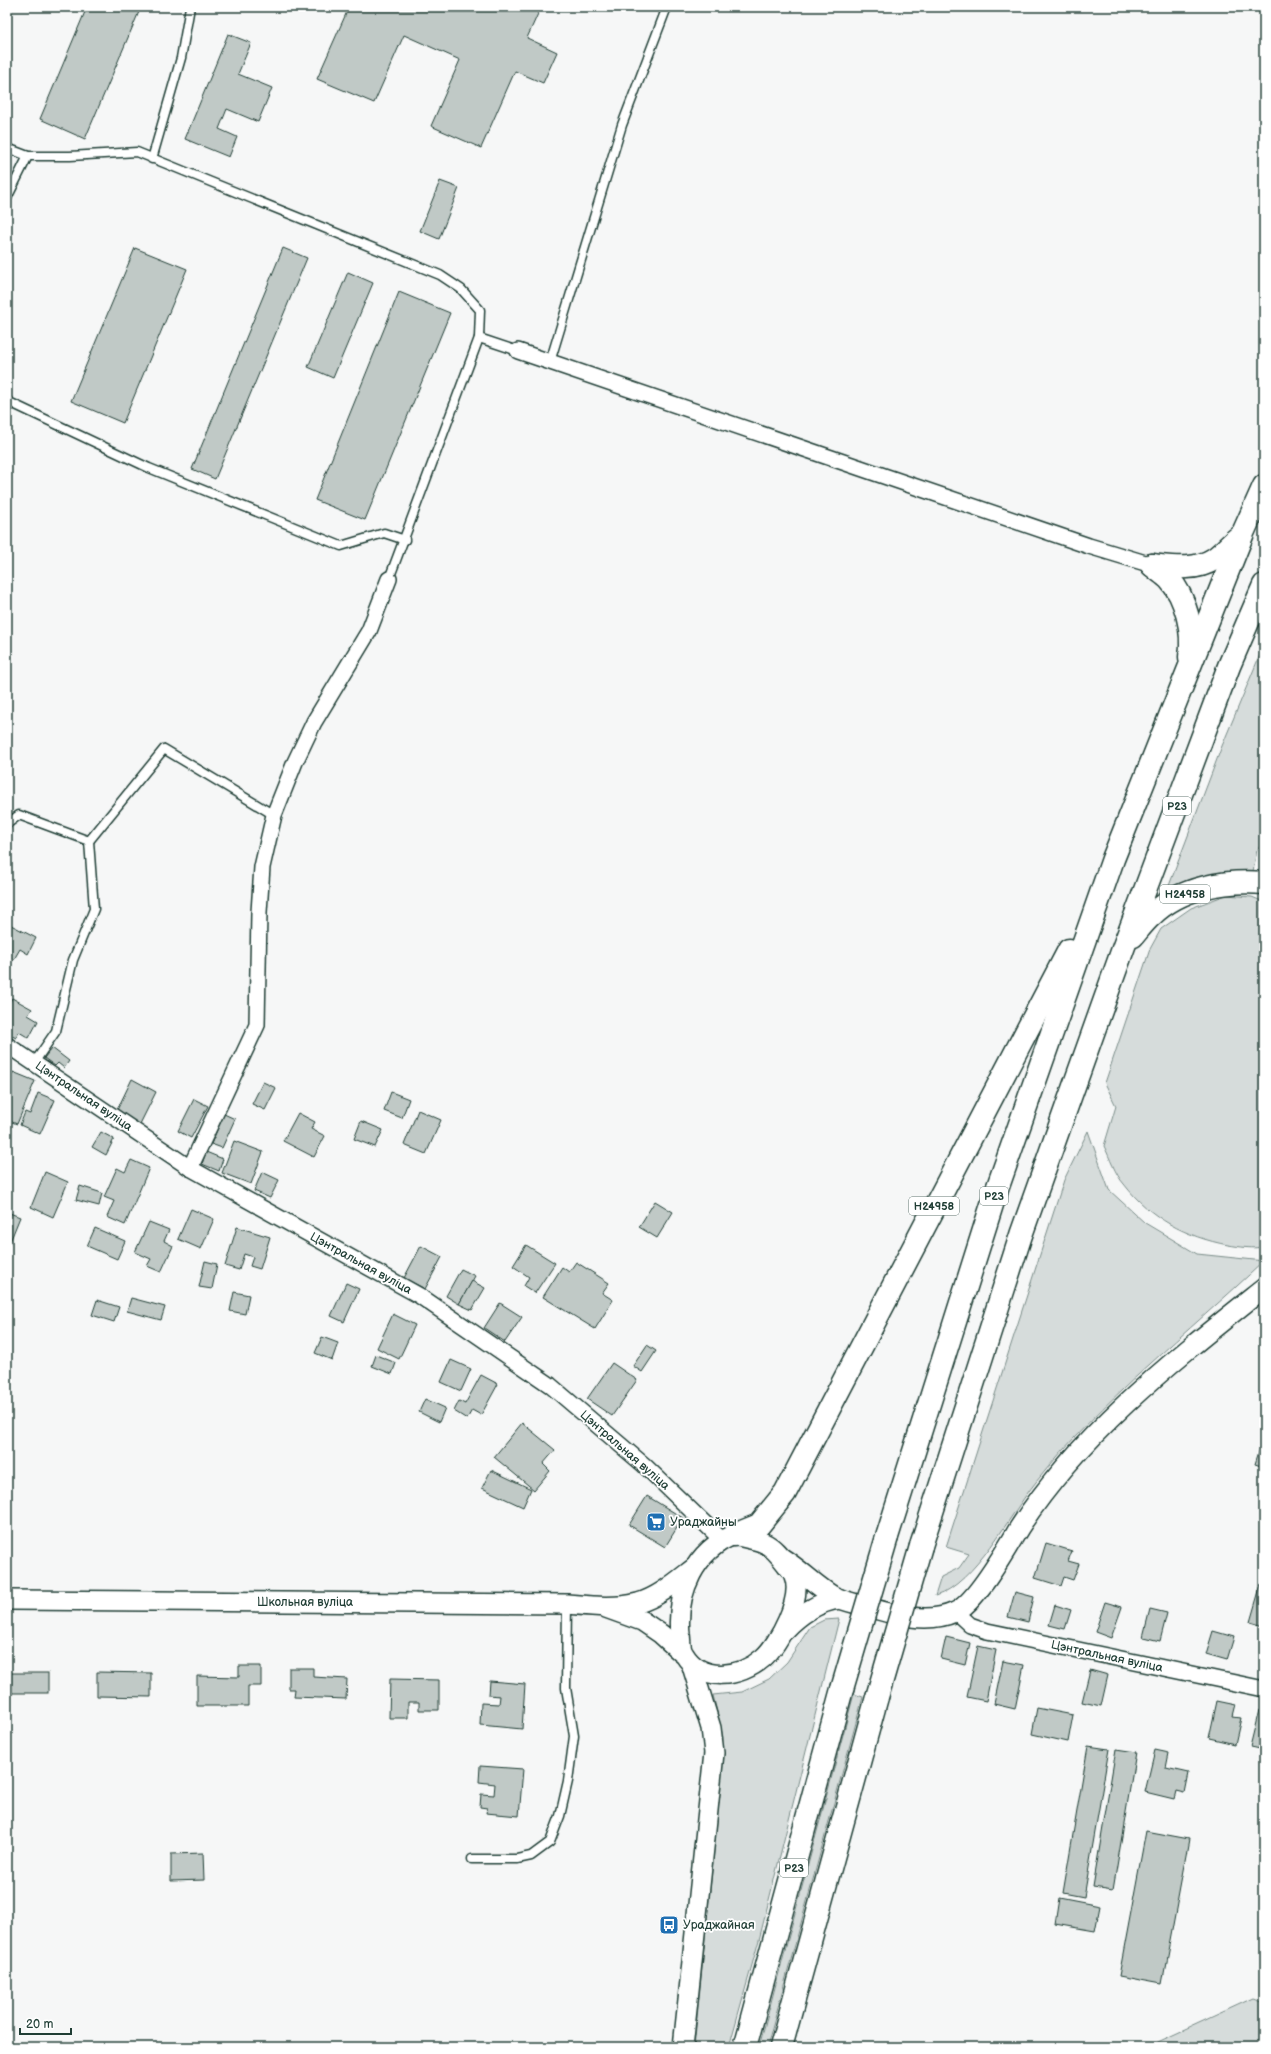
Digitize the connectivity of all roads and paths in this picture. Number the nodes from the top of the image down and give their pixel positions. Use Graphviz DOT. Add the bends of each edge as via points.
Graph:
graph roads {
  1 [pos="190,7"];
  2 [pos="667,7"];
  3 [pos="7,148"];
  4 [pos="28,156"];
  5 [pos="152,159"];
  6 [pos="7,198"];
  7 [pos="479,338"];
  8 [pos="518,351"];
  9 [pos="550,362"];
  10 [pos="7,401"];
  11 [pos="1264,486"];
  12 [pos="1243,533"];
  13 [pos="405,540"];
  14 [pos="1152,565"];
  15 [pos="389,579"];
  16 [pos="1264,584"];
  17 [pos="1186,677"];
  18 [pos="274,815"];
  19 [pos="7,824"];
  20 [pos="90,841"];
  21 [pos="1113,859"];
  22 [pos="1264,882"];
  23 [pos="1124,946"];
  24 [pos="7,1045"];
  25 [pos="34,1062"];
  26 [pos="190,1168"];
  27 [pos="1264,1288"];
  28 [pos="728,1538"];
  29 [pos="782,1558"];
  30 [pos="694,1568"];
  31 [pos="840,1599"];
  32 [pos="7,1600"];
  33 [pos="567,1604"];
  34 [pos="603,1607"];
  35 [pos="956,1612"];
  36 [pos="777,1640"];
  37 [pos="687,1660"];
  38 [pos="1264,1689"];
  39 [pos="472,1859"];
  40 [pos="683,2047"];
  41 [pos="745,2047"];
  42 [pos="781,2047"];
  1 -- 5 [label="lane" via="181,58"];
  2 -- 9 [label="lane" via="622,125"];
  3 -- 4 [label="lane"];
  4 -- 5 [label="lane" via="137,152"];
  4 -- 6 [label="lane"];
  5 -- 7 [label="lane" via="440,275 461,288 480,310"];
  7 -- 8 [label="lane"];
  7 -- 13 [label="lane"];
  8 -- 9 [label="street"];
  9 -- 14 [label="street" via="1089,546"];
  10 -- 13 [label="lane" via="149,468 341,546 384,533"];
  11 -- 12 [label="highway, Р23"];
  12 -- 14 [label="highway" via="1213,560 1196,566 1179,568"];
  12 -- 17 [label="highway, Р23"];
  13 -- 15 [label="lane"];
  14 -- 17 [label="highway" via="1169,578 1179,593 1186,612 1190,631"];
  15 -- 18 [label="street" via="369,631 314,722"];
  16 -- 23 [label="highway, Р23" via="1229,666"];
  17 -- 21 [label="highway, Р23"];
  18 -- 20 [label="lane" via="164,750"];
  18 -- 26 [label="street" via="262,867 257,1025"];
  19 -- 20 [label="lane" via="19,815"];
  20 -- 25 [label="lane" via="94,909 73,960 56,1031"];
  21 -- 28 [label="highway, Н24958" via="1053,981 785,1493 759,1524"];
  21 -- 41 [label="highway, Р23, bridge" via="995,1195 887,1537 842,1689"];
  22 -- 23 [label="highway, Н24958" via="1241,881 1198,889 1178,897 1152,914"];
  23 -- 42 [label="highway, Р23, bridge" via="1021,1235 921,1546"];
  24 -- 25 [label="street, Цэнтральная вуліца"];
  25 -- 26 [label="street, Цэнтральная вуліца"];
  26 -- 28 [label="street, Цэнтральная вуліца" via="433,1305 550,1385 644,1465 694,1512"];
  27 -- 35 [label="street" via="1176,1359 1118,1411 1033,1507 988,1577"];
  28 -- 29 [label="street, Н24958" via="763,1542"];
  28 -- 30 [label="street, Н24958" via="704,1554"];
  29 -- 31 [label="street, Н24958"];
  29 -- 36 [label="street, Н24958" via="794,1576 796,1594 792,1610"];
  30 -- 34 [label="street, Н24958" via="664,1591 638,1602"];
  30 -- 37 [label="street, Н24958" via="686,1586 679,1622"];
  31 -- 35 [label="street, Н24958" via="906,1617 930,1618"];
  31 -- 36 [label="street, Н24958" via="814,1608 793,1622"];
  32 -- 33 [label="street, Школьная вуліца / Н24958"];
  33 -- 34 [label="street, Школьная вуліца / Н24958"];
  33 -- 39 [label="lane" via="566,1688 574,1736 560,1816 550,1842 531,1856 517,1859"];
  34 -- 37 [label="street, Н24958" via="642,1621 661,1634"];
  35 -- 38 [label="street, Цэнтральная вуліца" via="970,1625 988,1631"];
  36 -- 37 [label="street, Н24958" via="764,1657 751,1667 735,1673 716,1675 704,1672"];
  37 -- 40 [label="street, Н24958" via="711,1728 714,1753"];
}
